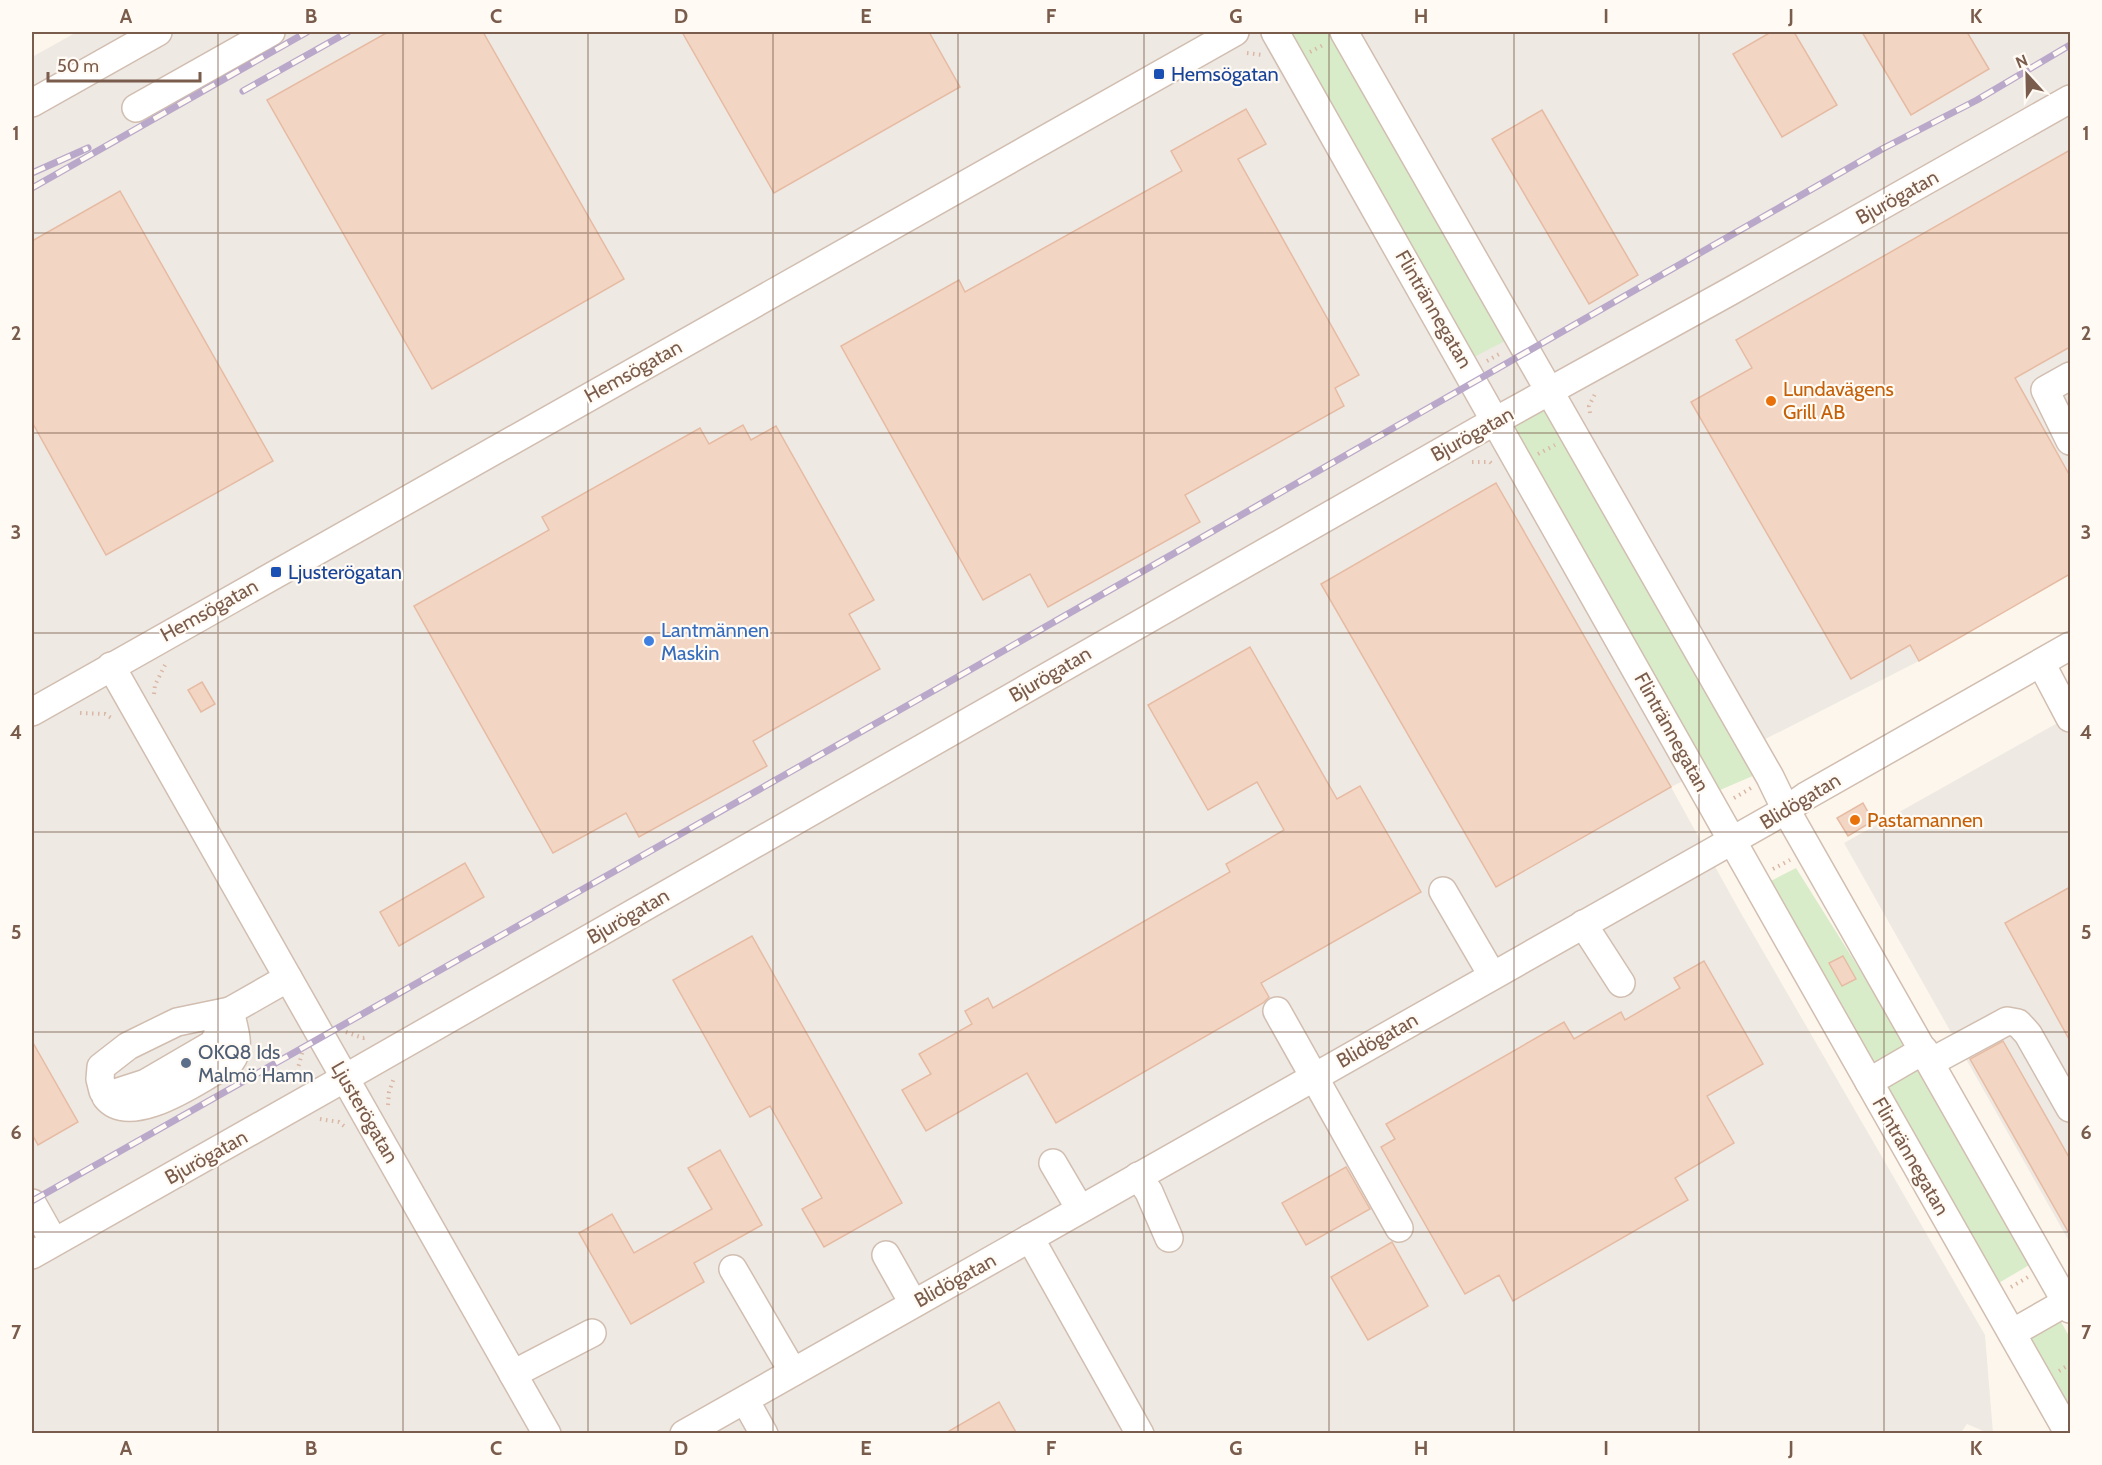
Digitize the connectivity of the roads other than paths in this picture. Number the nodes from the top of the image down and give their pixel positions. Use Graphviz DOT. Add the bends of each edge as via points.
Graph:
graph roads {
  1 [pos="158,32"];
  2 [pos="271,32"];
  3 [pos="1235,32"];
  4 [pos="1275,32"];
  5 [pos="1344,32"];
  6 [pos="2070,99"];
  7 [pos="32,103"];
  8 [pos="136,108"];
  9 [pos="2070,376"];
  10 [pos="1550,391"];
  11 [pos="1497,420"];
  12 [pos="2070,441"];
  13 [pos="2070,646"];
  14 [pos="2041,663"];
  15 [pos="111,666"];
  16 [pos="32,711"];
  17 [pos="2070,718"];
  18 [pos="1786,810"];
  19 [pos="1733,840"];
  20 [pos="1443,891"];
  21 [pos="1583,924"];
  22 [pos="1492,975"];
  23 [pos="288,978"];
  24 [pos="1621,983"];
  25 [pos="230,1011"];
  26 [pos="1277,1011"];
  27 [pos="1927,1056"];
  28 [pos="1314,1076"];
  29 [pos="345,1078"];
  30 [pos="1869,1082"];
  31 [pos="2070,1108"];
  32 [pos="1053,1163"];
  33 [pos="1138,1176"];
  34 [pos="32,1203"];
  35 [pos="1080,1209"];
  36 [pos="1399,1228"];
  37 [pos="1030,1238"];
  38 [pos="1169,1238"];
  39 [pos="43,1248"];
  40 [pos="886,1255"];
  41 [pos="733,1269"];
  42 [pos="913,1303"];
  43 [pos="2069,1304"];
  44 [pos="592,1333"];
  45 [pos="2012,1333"];
  46 [pos="793,1372"];
  47 [pos="513,1374"];
  48 [pos="745,1400"];
  49 [pos="542,1432"];
  50 [pos="684,1434"];
  51 [pos="764,1434"];
  52 [pos="1140,1434"];
  53 [pos="2069,1434"];
  1 -- 7 [label="street"];
  2 -- 8 [label="street"];
  3 -- 15 [label="street, Hemsögatan"];
  4 -- 11 [label="street, Flintrännegatan"];
  5 -- 10 [label="street"];
  6 -- 10 [label="street, Bjurögatan"];
  9 -- 12 [label="street" via="2045,390"];
  10 -- 11 [label="street, Bjurögatan"];
  10 -- 18 [label="street"];
  11 -- 19 [label="street, Flintrännegatan"];
  11 -- 29 [label="street, Bjurögatan"];
  13 -- 14 [label="street, Blidögatan"];
  14 -- 17 [label="street"];
  14 -- 18 [label="street, Blidögatan"];
  15 -- 16 [label="street, Hemsögatan"];
  15 -- 23 [label="street, Ljusterögatan"];
  18 -- 19 [label="street, Blidögatan"];
  18 -- 27 [label="street"];
  19 -- 21 [label="street, Blidögatan"];
  19 -- 30 [label="street, Flintrännegatan"];
  20 -- 22 [label="street"];
  21 -- 22 [label="street, Blidögatan"];
  21 -- 24 [label="street"];
  22 -- 28 [label="street, Blidögatan"];
  23 -- 25 [label="street"];
  23 -- 29 [label="street, Ljusterögatan"];
  25 -- 25 [label="street" via="177,1022 128,1046 101,1067 103,1091 112,1094 146,1083 213,1044"];
  26 -- 28 [label="street"];
  27 -- 30 [label="street"];
  27 -- 31 [label="street" via="2007,1021 2018,1023"];
  27 -- 43 [label="street"];
  28 -- 33 [label="street, Blidögatan"];
  28 -- 36 [label="street"];
  29 -- 39 [label="street, Bjurögatan"];
  29 -- 47 [label="street, Ljusterögatan"];
  30 -- 45 [label="street, Flintrännegatan"];
  32 -- 35 [label="street"];
  33 -- 35 [label="street, Blidögatan"];
  33 -- 38 [label="street"];
  34 -- 39 [label="street"];
  35 -- 37 [label="street, Blidögatan"];
  37 -- 42 [label="street, Blidögatan"];
  37 -- 52 [label="street"];
  40 -- 42 [label="street"];
  41 -- 46 [label="street"];
  42 -- 46 [label="street, Blidögatan"];
  43 -- 45 [label="street"];
  44 -- 47 [label="street"];
  45 -- 53 [label="street, Flintrännegatan"];
  46 -- 48 [label="street, Blidögatan"];
  47 -- 49 [label="street, Ljusterögatan"];
  48 -- 50 [label="street, Blidögatan"];
  48 -- 51 [label="street"];
}
